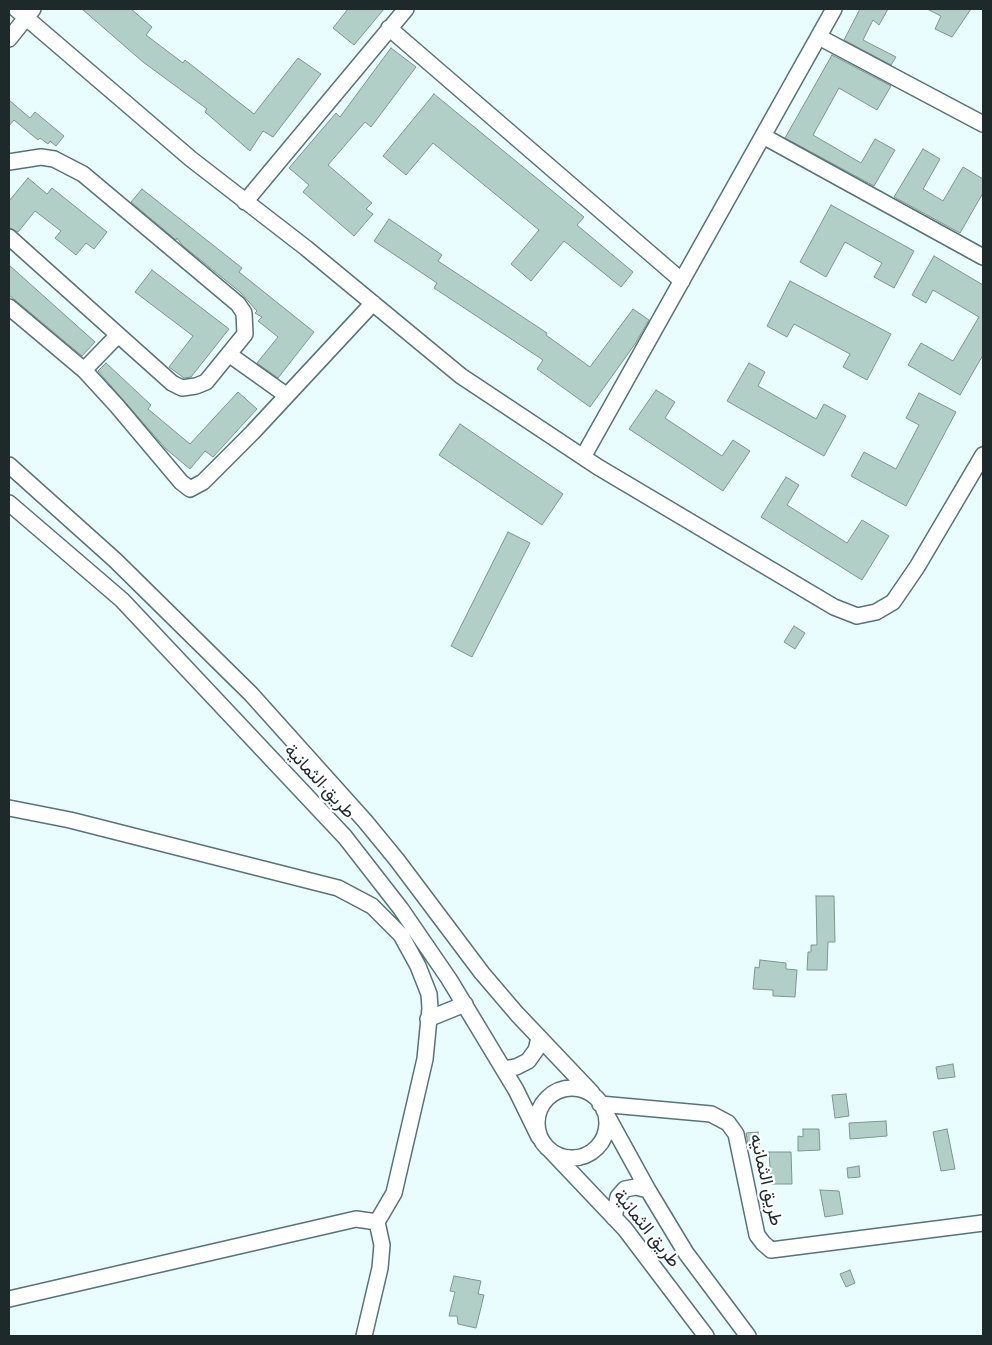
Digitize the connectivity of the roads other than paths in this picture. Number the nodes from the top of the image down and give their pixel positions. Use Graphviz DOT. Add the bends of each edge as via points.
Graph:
graph roads {
  1 [pos="406,9"];
  2 [pos="834,9"];
  3 [pos="25,11"];
  4 [pos="389,28"];
  5 [pos="819,37"];
  6 [pos="9,40"];
  7 [pos="983,124"];
  8 [pos="763,136"];
  9 [pos="9,162"];
  10 [pos="245,202"];
  11 [pos="9,237"];
  12 [pos="983,257"];
  13 [pos="682,281"];
  14 [pos="373,303"];
  15 [pos="9,307"];
  16 [pos="118,335"];
  17 [pos="230,355"];
  18 [pos="84,370"];
  19 [pos="286,395"];
  20 [pos="983,455"];
  21 [pos="584,457"];
  22 [pos="9,465"];
  23 [pos="9,503"];
  24 [pos="9,808"];
  25 [pos="465,1004"];
  26 [pos="428,1019"];
  27 [pos="539,1038"];
  28 [pos="504,1069"];
  29 [pos="599,1102"];
  30 [pos="539,1137"];
  31 [pos="551,1151"];
  32 [pos="648,1190"];
  33 [pos="614,1218"];
  34 [pos="377,1222"];
  35 [pos="983,1223"];
  36 [pos="9,1299"];
  37 [pos="364,1336"];
  38 [pos="706,1336"];
  39 [pos="748,1336"];
  1 -- 4 [label="street"];
  2 -- 5 [label="street"];
  3 -- 6 [label="street"];
  3 -- 10 [label="street" via="161,134"];
  4 -- 10 [label="street"];
  4 -- 13 [label="street"];
  5 -- 7 [label="street"];
  5 -- 8 [label="street"];
  8 -- 12 [label="street"];
  8 -- 13 [label="street"];
  9 -- 17 [label="street" via="41,157 69,165 238,304 244,313 245,334"];
  10 -- 14 [label="street"];
  11 -- 16 [label="street"];
  13 -- 21 [label="street"];
  14 -- 19 [label="street"];
  14 -- 21 [label="street" via="461,376"];
  15 -- 18 [label="street"];
  16 -- 17 [label="street" via="172,383 182,388 206,382"];
  16 -- 18 [label="street"];
  17 -- 19 [label="street"];
  18 -- 19 [label="street" via="180,482 190,488 203,482"];
  20 -- 21 [label="street" via="917,568 893,602 876,612 856,616 834,607"];
  22 -- 27 [label="street" via="115,560 250,694 365,821 482,973"];
  23 -- 25 [label="street, طريق الثمانية" via="122,600 345,837 401,909"];
  24 -- 26 [label="street" via="312,880 358,897 386,918 409,948 428,994"];
  25 -- 26 [label="street"];
  25 -- 28 [label="street, طريق الثمانية"];
  26 -- 34 [label="street" via="425,1059 394,1193"];
  27 -- 28 [label="street" via="528,1061"];
  27 -- 29 [label="street"];
  28 -- 30 [label="street, طريق الثمانية"];
  29 -- 30 [label="street" via="578,1088 562,1089 548,1096 537,1118"];
  29 -- 31 [label="street" via="607,1121 606,1133 600,1144 578,1158 568,1158"];
  29 -- 32 [label="street"];
  29 -- 35 [label="street, طريق الثمانيه" via="711,1114 728,1123 736,1134 757,1235 771,1250"];
  30 -- 31 [label="street"];
  31 -- 33 [label="street, طريق الثمانية"];
  32 -- 33 [label="street" via="626,1189 618,1197"];
  32 -- 39 [label="street" via="686,1252"];
  33 -- 38 [label="street, طريق الثمانية"];
  34 -- 36 [label="street" via="356,1219"];
  34 -- 37 [label="street" via="382,1246 380,1268"];
}
